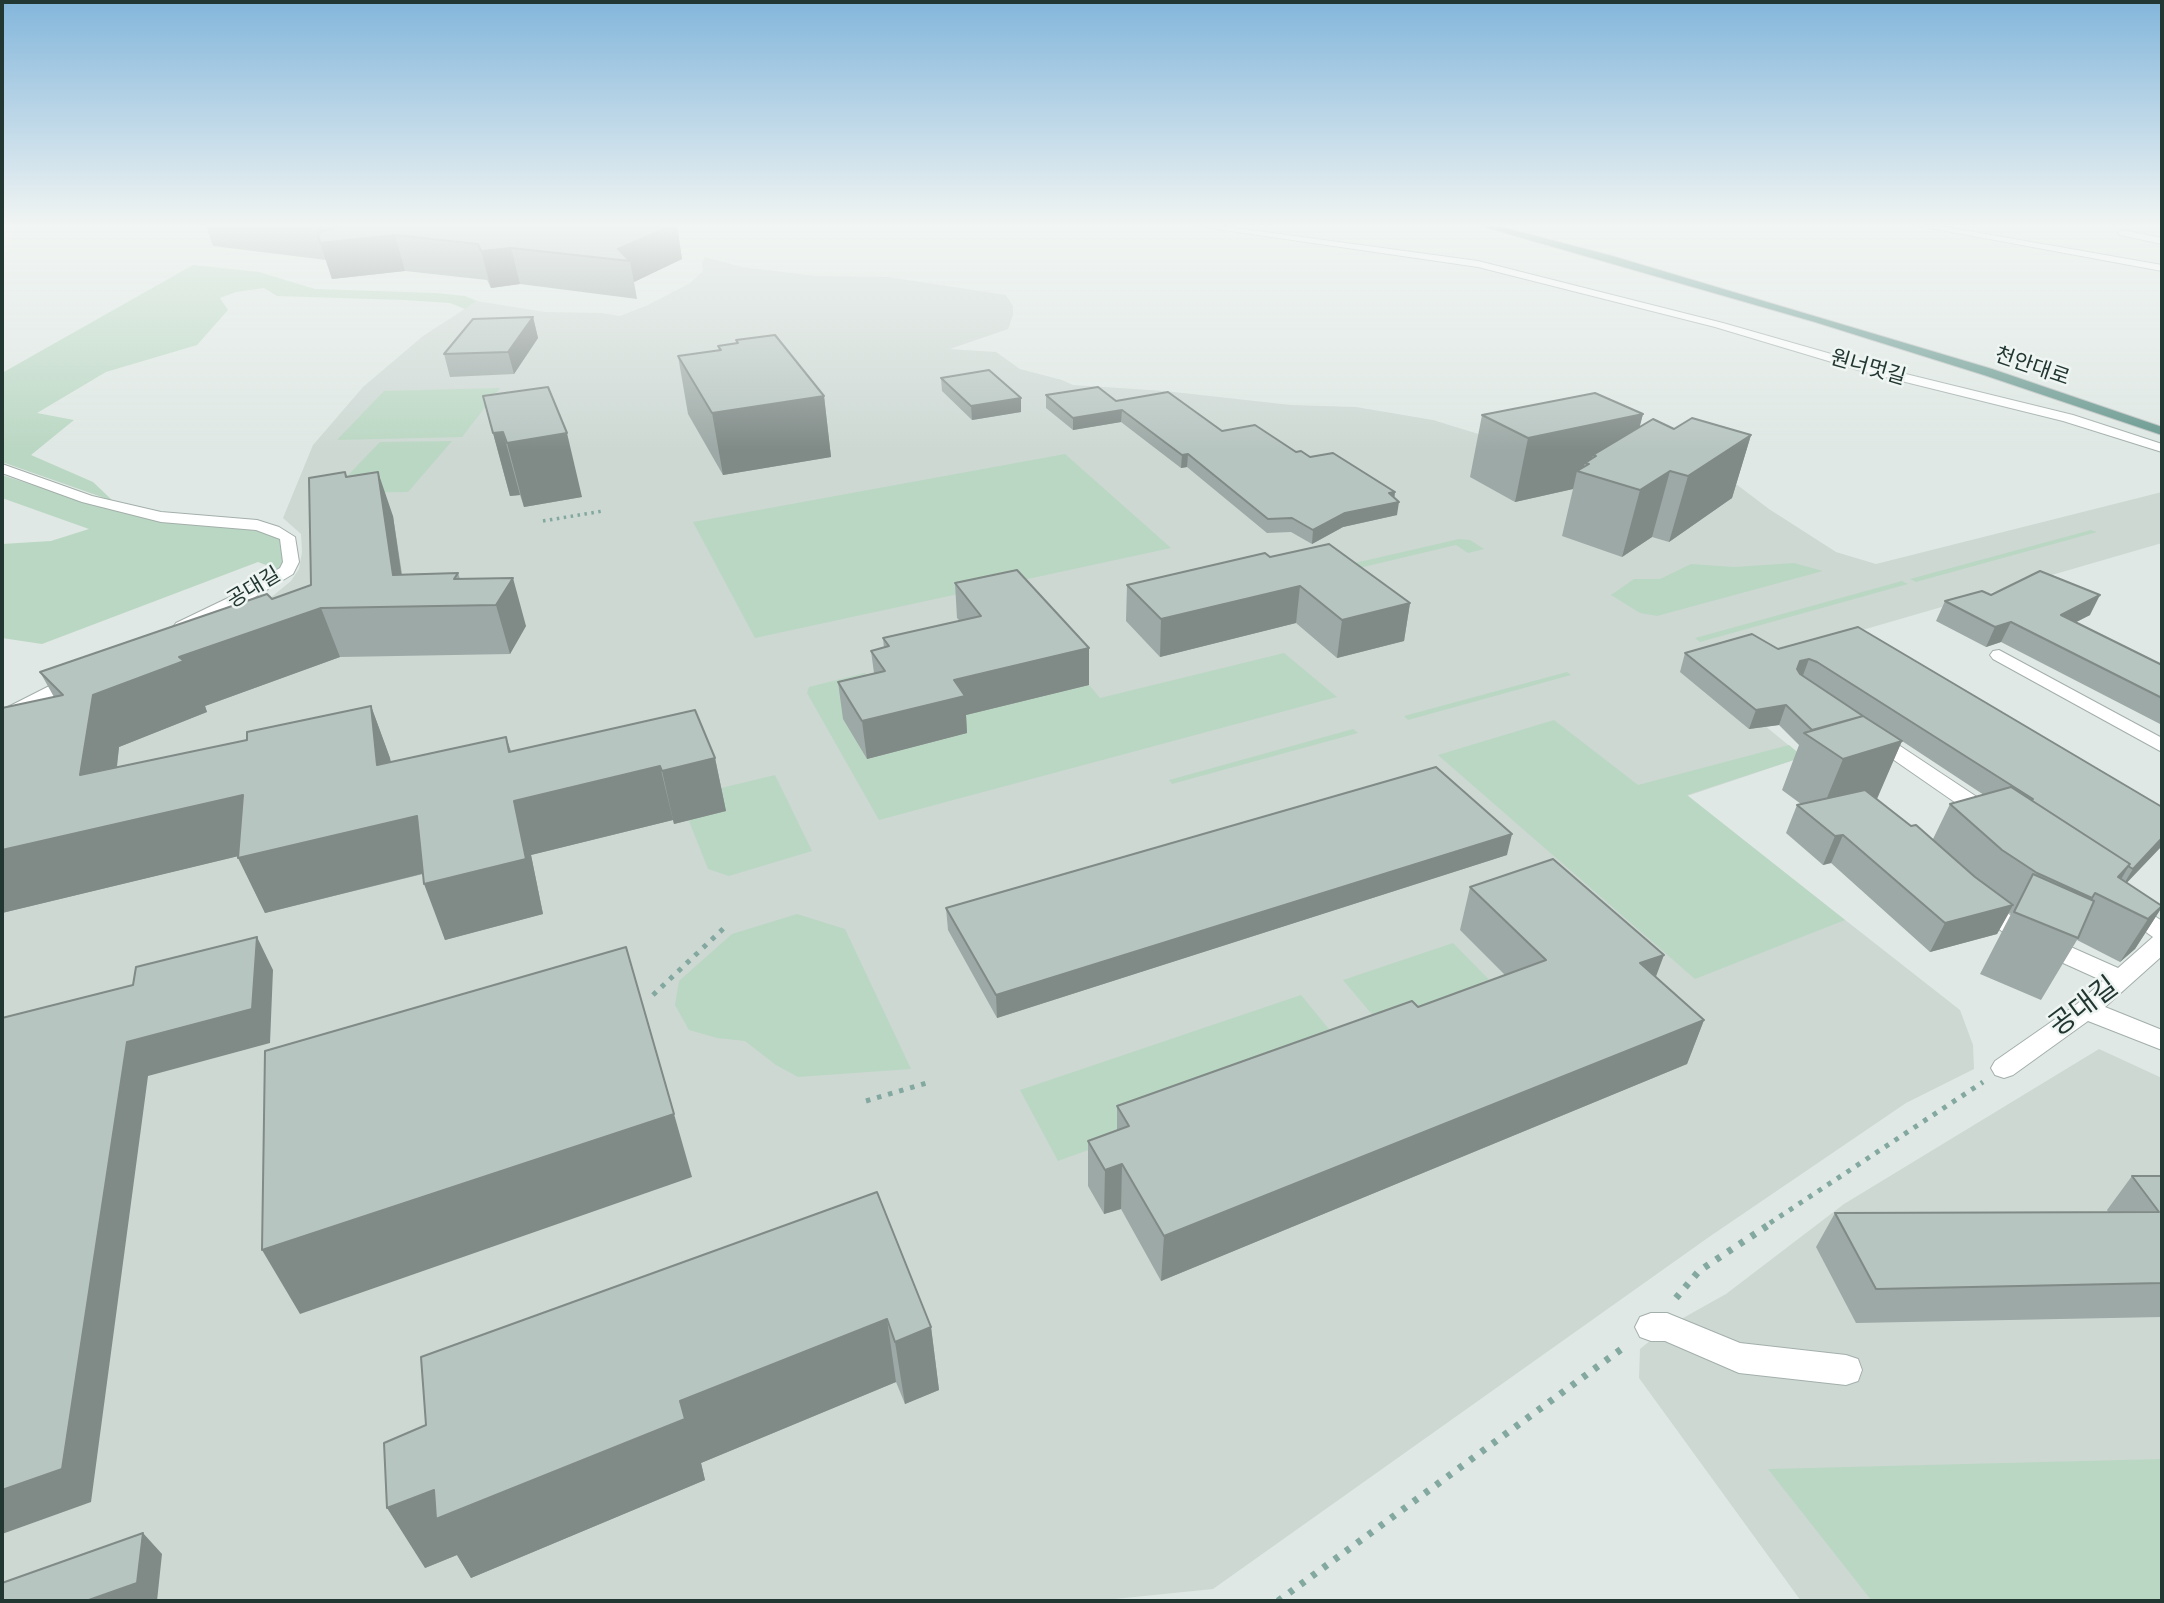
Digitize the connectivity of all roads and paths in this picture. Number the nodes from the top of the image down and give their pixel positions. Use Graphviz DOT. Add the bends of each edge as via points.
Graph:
graph roads {
  1 [pos="1622,301"];
  2 [pos="1754,301"];
  3 [pos="1781,301"];
  4 [pos="2162,419"];
  5 [pos="2162,431"];
  6 [pos="2162,449"];
  7 [pos="2,468"];
  8 [pos="603,510"];
  9 [pos="543,521"];
  10 [pos="162,637"];
  11 [pos="1998,655"];
  12 [pos="90,672"];
  13 [pos="2,717"];
  14 [pos="1857,726"];
  15 [pos="2162,746"];
  16 [pos="2004,825"];
  17 [pos="1961,890"];
  18 [pos="2106,894"];
  19 [pos="724,928"];
  20 [pos="2162,932"];
  21 [pos="2162,943"];
  22 [pos="2121,979"];
  23 [pos="653,995"];
  24 [pos="2086,1010"];
  25 [pos="2162,1040"];
  26 [pos="2004,1068"];
  27 [pos="930,1082"];
  28 [pos="866,1101"];
  29 [pos="1651,1327"];
  30 [pos="1846,1370"];
  1 -- 6 [label="street, 원너멋길" via="1894,376 2068,418"];
  2 -- 5 [label="main road, 천안대로"];
  3 -- 4 [label="main road, 천안대로"];
  7 -- 10 [label="street, 공대길" via="87,499 161,517 257,525 288,537 291,562 287,571"];
  8 -- 9 [label="path"];
  11 -- 15 [label="street"];
  12 -- 13 [label="street"];
  14 -- 16 [label="street"];
  17 -- 22 [label="street" via="2029,938"];
  18 -- 20 [label="street"];
  19 -- 23 [label="path"];
  21 -- 22 [label="street, 공대길"];
  22 -- 24 [label="street, 공대길"];
  24 -- 25 [label="street"];
  24 -- 26 [label="street, 공대길"];
  27 -- 28 [label="path"];
  29 -- 30 [label="street" via="1667,1327 1740,1358"];
}
